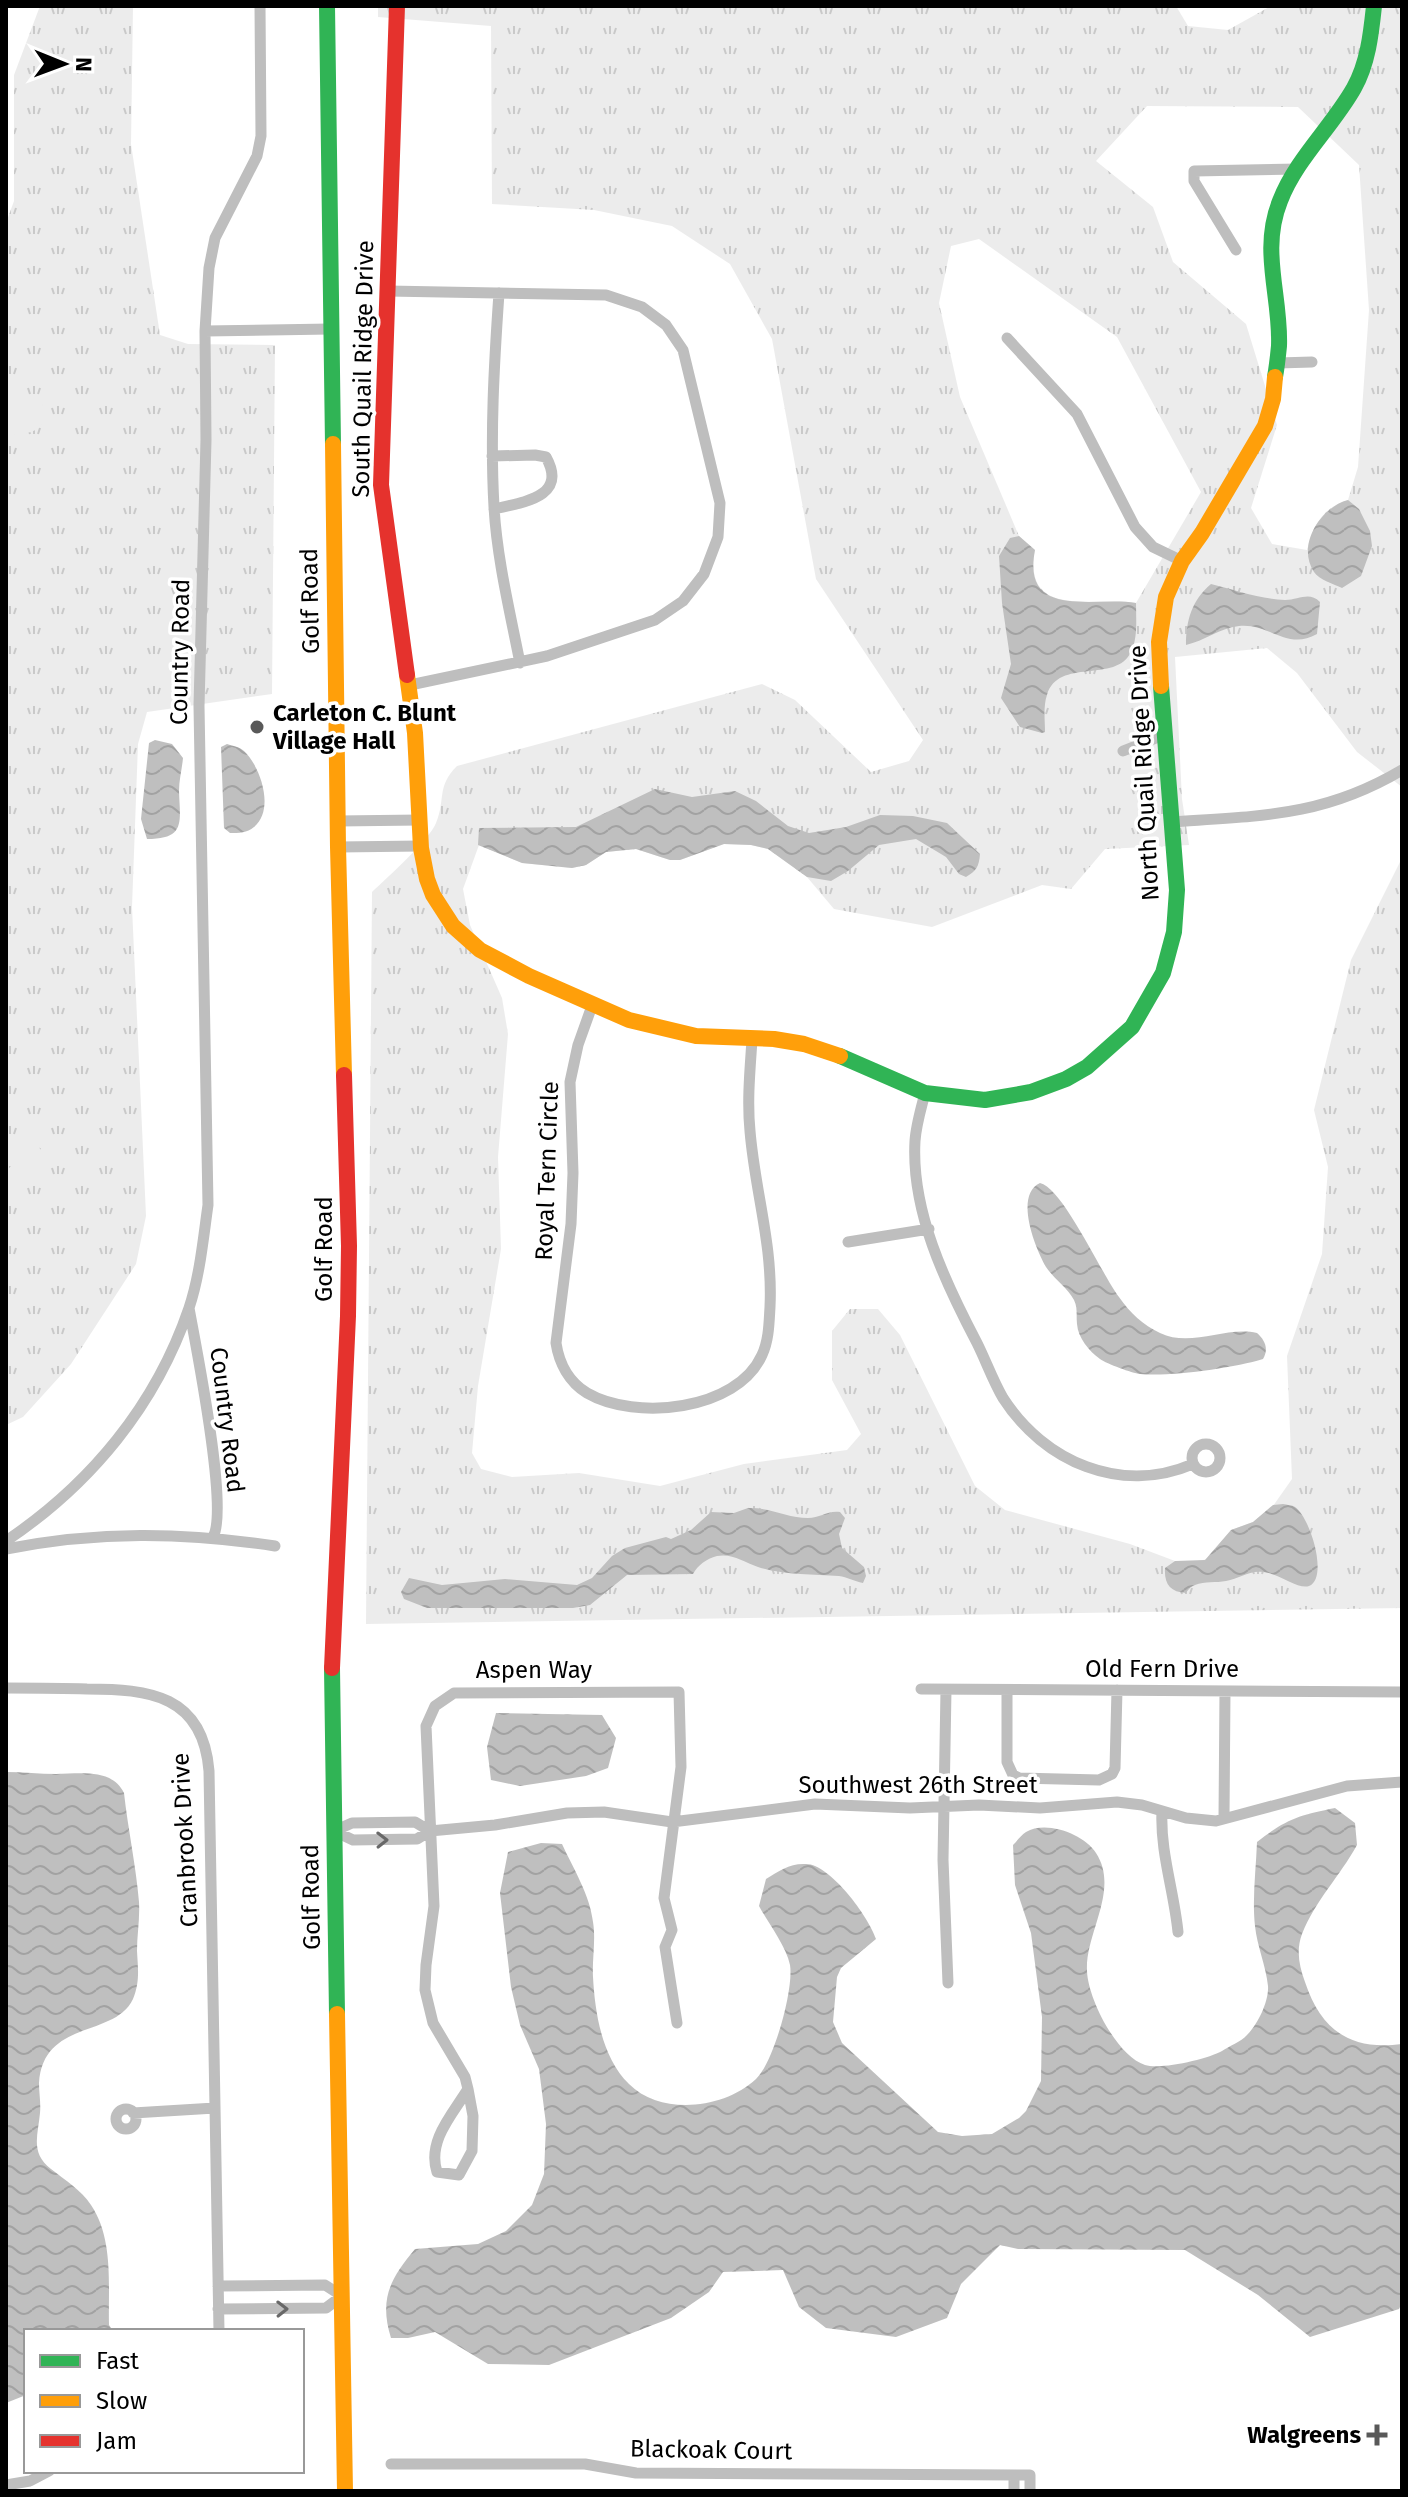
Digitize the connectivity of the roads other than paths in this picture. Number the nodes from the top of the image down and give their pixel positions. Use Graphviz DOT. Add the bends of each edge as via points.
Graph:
graph roads {
  1 [pos="260,6"];
  2 [pos="327,6"];
  3 [pos="397,6"];
  4 [pos="1374,6"];
  5 [pos="1298,169"];
  6 [pos="1236,250"];
  7 [pos="388,291"];
  8 [pos="499,293"];
  9 [pos="330,329"];
  10 [pos="205,331"];
  11 [pos="1007,338"];
  12 [pos="1312,362"];
  13 [pos="1278,363"];
  14 [pos="492,456"];
  15 [pos="494,509"];
  16 [pos="1182,561"];
  17 [pos="520,663"];
  18 [pos="410,685"];
  19 [pos="1164,735"];
  20 [pos="1123,751"];
  21 [pos="1402,770"];
  22 [pos="393,820"];
  23 [pos="420,820"];
  24 [pos="338,821"];
  25 [pos="1171,822"];
  26 [pos="421,846"];
  27 [pos="338,847"];
  28 [pos="394,847"];
  29 [pos="593,1003"];
  30 [pos="752,1040"];
  31 [pos="925,1093"];
  32 [pos="929,1229"];
  33 [pos="848,1242"];
  34 [pos="189,1307"];
  35 [pos="1193,1464"];
  36 [pos="213,1537"];
  37 [pos="6,1541"];
  38 [pos="275,1546"];
  39 [pos="6,1549"];
  40 [pos="6,1688"];
  41 [pos="921,1689"];
  42 [pos="946,1690"];
  43 [pos="1007,1690"];
  44 [pos="1117,1690"];
  45 [pos="1225,1691"];
  46 [pos="1402,1692"];
  47 [pos="1402,1782"];
  48 [pos="945,1806"];
  49 [pos="1162,1811"];
  50 [pos="1224,1818"];
  51 [pos="672,1822"];
  52 [pos="334,1831"];
  53 [pos="430,1831"];
  54 [pos="1178,1932"];
  55 [pos="948,1983"];
  56 [pos="677,2023"];
  57 [pos="468,2089"];
  58 [pos="215,2108"];
  59 [pos="133,2113"];
  60 [pos="218,2286"];
  61 [pos="342,2296"];
  62 [pos="218,2309"];
  63 [pos="219,2329"];
  64 [pos="391,2464"];
  65 [pos="45,2473"];
  66 [pos="1014,2475"];
  67 [pos="6,2485"];
  68 [pos="345,2491"];
  69 [pos="1014,2491"];
  70 [pos="1030,2491"];
  1 -- 10 [label="street, Country Road" via="261,136 257,156 215,238"];
  2 -- 9 [label="street, Golf Road"];
  3 -- 7 [label="street, South Quail Ridge Drive"];
  4 -- 5 [label="street, North Quail Ridge Drive" via="1370,47 1355,87"];
  5 -- 6 [label="street" via="1194,171 1194,181"];
  5 -- 13 [label="street, North Quail Ridge Drive" via="1280,200 1272,229"];
  7 -- 8 [label="street"];
  7 -- 18 [label="street, South Quail Ridge Drive" via="381,485"];
  8 -- 14 [label="street"];
  8 -- 17 [label="street" via="606,295 642,307 666,325 688,364 720,503 712,559 695,588 670,611 640,627"];
  9 -- 10 [label="street"];
  9 -- 24 [label="street, Golf Road"];
  10 -- 34 [label="street, Country Road" via="199,706 208,1205"];
  11 -- 16 [label="street" via="1077,414 1135,527 1153,547"];
  12 -- 13 [label="street"];
  13 -- 16 [label="street, North Quail Ridge Drive" via="1265,426"];
  14 -- 15 [label="street"];
  14 -- 15 [label="street" via="546,457 553,470 544,494"];
  15 -- 17 [label="street"];
  16 -- 19 [label="street, North Quail Ridge Drive" via="1161,619"];
  17 -- 18 [label="street"];
  18 -- 23 [label="street, South Quail Ridge Drive"];
  19 -- 20 [label="street"];
  19 -- 25 [label="street, North Quail Ridge Drive"];
  21 -- 25 [label="street" via="1371,789 1287,814"];
  22 -- 23 [label="street"];
  22 -- 24 [label="street"];
  22 -- 28 [label="street"];
  23 -- 26 [label="street, South Quail Ridge Drive"];
  24 -- 27 [label="street, Golf Road"];
  25 -- 31 [label="street, North Quail Ridge Drive" via="1177,890 1174,932 1156,988 1132,1027 1087,1067 1031,1092 985,1100"];
  26 -- 28 [label="street"];
  26 -- 29 [label="street, South Quail Ridge Drive" via="433,895 466,939 529,976"];
  27 -- 28 [label="street"];
  27 -- 52 [label="street, Golf Road" via="349,1260 332,1646"];
  29 -- 30 [label="street, South Quail Ridge Drive" via="665,1030"];
  29 -- 30 [label="street, Royal Tern Circle" via="570,1082 571,1224 556,1343 575,1384 618,1404 664,1408 702,1401 739,1384 762,1356 769,1324 770,1260 750,1133"];
  30 -- 31 [label="street, North Quail Ridge Drive" via="774,1039 833,1052"];
  31 -- 32 [label="street" via="915,1158"];
  32 -- 33 [label="street"];
  32 -- 35 [label="street" via="947,1282 1003,1397 1043,1443 1109,1474 1162,1474"];
  34 -- 36 [label="street, Country Road" via="208,1411 216,1492"];
  34 -- 37 [label="street, Country Road" via="158,1377 123,1432 73,1489"];
  36 -- 38 [label="street"];
  36 -- 39 [label="street" via="101,1536"];
  40 -- 58 [label="street, Cranbrook Drive" via="139,1690 172,1703 197,1728 209,1771"];
  41 -- 42 [label="street, Old Fern Drive"];
  42 -- 43 [label="street, Old Fern Drive"];
  42 -- 48 [label="street"];
  43 -- 44 [label="street, Old Fern Drive"];
  43 -- 44 [label="street" via="1007,1762 1013,1775 1099,1780 1115,1768"];
  44 -- 45 [label="street, Old Fern Drive"];
  45 -- 46 [label="street, Old Fern Drive"];
  45 -- 50 [label="street"];
  47 -- 50 [label="street, Southwest 26th Street" via="1347,1786"];
  48 -- 49 [label="street, Southwest 26th Street" via="1040,1808 1117,1802"];
  48 -- 51 [label="street, Southwest 26th Street" via="815,1804"];
  48 -- 55 [label="street"];
  49 -- 50 [label="street, Southwest 26th Street" via="1201,1821"];
  49 -- 54 [label="street" via="1161,1837"];
  51 -- 53 [label="street, Southwest 26th Street" via="589,1812"];
  51 -- 53 [label="street, Aspen Way" via="681,1767 679,1692 454,1693 435,1706 426,1726"];
  51 -- 56 [label="street" via="664,1898 672,1930 665,1947"];
  52 -- 53 [label="street, Southwest 26th Street" via="352,1823 415,1822"];
  52 -- 53 [label="street, Southwest 26th Street, one-way" via="353,1840 417,1839"];
  52 -- 61 [label="street, Golf Road"];
  53 -- 57 [label="street" via="434,1906 425,1990 433,2023"];
  57 -- 57 [label="street" via="472,2151 459,2175 437,2172 432,2158 435,2142"];
  58 -- 59 [label="street"];
  58 -- 60 [label="street, Cranbrook Drive"];
  60 -- 61 [label="street" via="325,2285"];
  60 -- 62 [label="street, Cranbrook Drive"];
  62 -- 61 [label="street, one-way" via="326,2308"];
  61 -- 68 [label="street, Golf Road"];
  62 -- 63 [label="street, Cranbrook Drive"];
  64 -- 66 [label="street, Blackoak Court" via="585,2464 636,2473"];
  65 -- 67 [label="street"];
  66 -- 69 [label="street"];
  66 -- 70 [label="street, Blackoak Court" via="1030,2475"];
}
